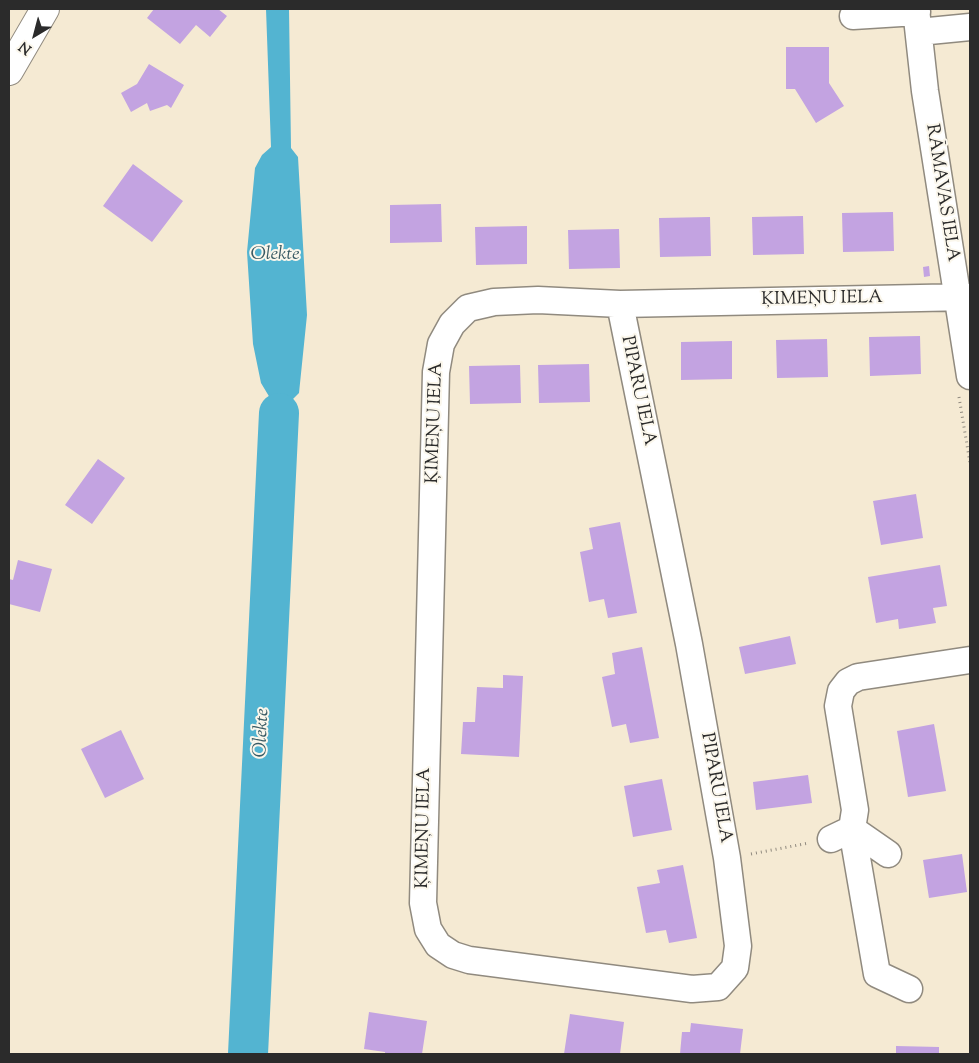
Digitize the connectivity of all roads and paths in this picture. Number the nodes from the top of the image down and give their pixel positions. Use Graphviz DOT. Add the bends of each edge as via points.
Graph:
graph roads {
  1 [pos="45,9"];
  2 [pos="854,16"];
  3 [pos="917,18"];
  4 [pos="970,27"];
  5 [pos="9,72"];
  6 [pos="964,297"];
  7 [pos="620,304"];
  8 [pos="970,376"];
  9 [pos="970,660"];
  10 [pos="842,834"];
  11 [pos="888,854"];
  12 [pos="727,858"];
  13 [pos="438,946"];
  14 [pos="909,989"];
  1 -- 5 [label="main road"];
  2 -- 3 [label="street"];
  3 -- 4 [label="street"];
  3 -- 6 [label="street, RĀMAVAS IELA" via="925,91"];
  6 -- 7 [label="street, ĶIMEŅU IELA"];
  6 -- 8 [label="street, RĀMAVAS IELA"];
  7 -- 12 [label="street, PIPARU IELA" via="689,644"];
  7 -- 13 [label="street, ĶIMEŅU IELA" via="538,300 494,302 468,308 452,324 441,344 436,372 423,903 428,929"];
  9 -- 10 [label="street" via="858,677 841,691 838,706 855,810"];
  10 -- 11 [label="street"];
  10 -- 12 [label="path"];
  10 -- 14 [label="street" via="877,974"];
  12 -- 13 [label="street, PIPARU IELA" via="738,946 735,968 718,988 692,989 469,960"];
}
